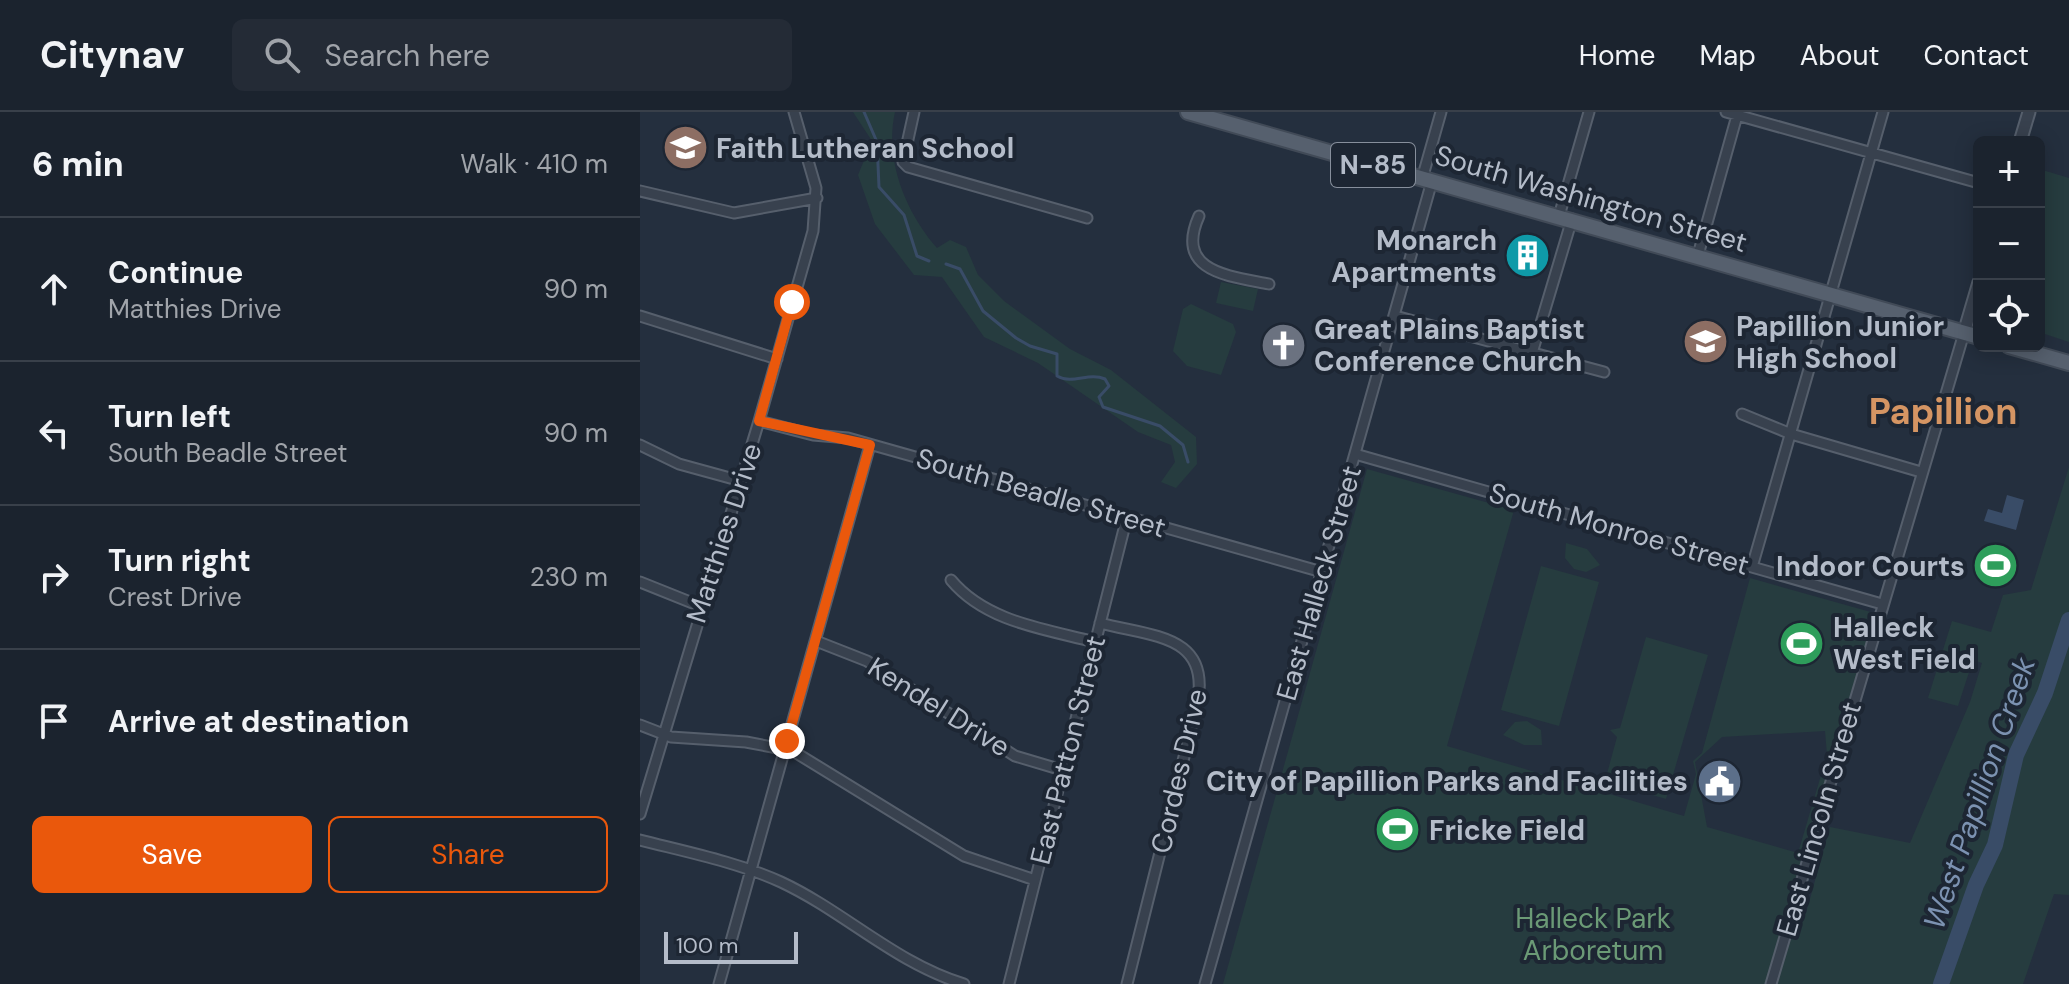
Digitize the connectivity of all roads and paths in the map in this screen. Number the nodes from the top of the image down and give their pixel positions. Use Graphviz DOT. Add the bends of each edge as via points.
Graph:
graph roads {
  1 [pos="794,112"];
  2 [pos="914,112"];
  3 [pos="1188,112"];
  4 [pos="1441,112"];
  5 [pos="1589,112"];
  6 [pos="1726,112"];
  7 [pos="1883,112"];
  8 [pos="2029,112"];
  9 [pos="1737,114"];
  10 [pos="2022,136"];
  11 [pos="1871,154"];
  12 [pos="1427,180"];
  13 [pos="1973,181"];
  14 [pos="640,191"];
  15 [pos="817,198"];
  16 [pos="1199,216"];
  17 [pos="1087,218"];
  18 [pos="1566,218"];
  19 [pos="1698,255"];
  20 [pos="1269,284"];
  21 [pos="1830,296"];
  22 [pos="1973,302"];
  23 [pos="640,316"];
  24 [pos="1395,316"];
  25 [pos="1964,333"];
  26 [pos="1973,335"];
  27 [pos="2030,352"];
  28 [pos="1532,353"];
  29 [pos="777,359"];
  30 [pos="2069,363"];
  31 [pos="1604,372"];
  32 [pos="1742,414"];
  33 [pos="759,421"];
  34 [pos="1791,434"];
  35 [pos="640,445"];
  36 [pos="870,445"];
  37 [pos="1355,454"];
  38 [pos="1921,472"];
  39 [pos="741,481"];
  40 [pos="1127,517"];
  41 [pos="1752,567"];
  42 [pos="1322,572"];
  43 [pos="951,580"];
  44 [pos="640,582"];
  45 [pos="1882,604"];
  46 [pos="700,606"];
  47 [pos="1100,623"];
  48 [pos="816,641"];
  49 [pos="1095,642"];
  50 [pos="640,725"];
  51 [pos="662,735"];
  52 [pos="785,749"];
  53 [pos="1062,770"];
  54 [pos="640,814"];
  55 [pos="640,840"];
  56 [pos="751,870"];
  57 [pos="1035,880"];
  58 [pos="719,984"];
  59 [pos="964,984"];
  60 [pos="1009,984"];
  61 [pos="1127,984"];
  62 [pos="1205,984"];
  63 [pos="1771,984"];
  1 -- 15 [label="street, Matthies Drive"];
  2 -- 17 [label="street" via="903,151 905,163"];
  3 -- 12 [label="main road, South Washington Street / N-85"];
  4 -- 12 [label="street, East Halleck Street"];
  5 -- 18 [label="street"];
  6 -- 9 [label="street"];
  7 -- 11 [label="street"];
  8 -- 10 [label="street"];
  9 -- 11 [label="street"];
  9 -- 19 [label="street"];
  11 -- 13 [label="street"];
  11 -- 21 [label="street"];
  12 -- 18 [label="main road, South Washington Street / N-85"];
  12 -- 24 [label="street, East Halleck Street"];
  14 -- 15 [label="street" via="734,213"];
  15 -- 29 [label="street, Matthies Drive" via="813,231"];
  16 -- 20 [label="street" via="1193,251 1206,267"];
  18 -- 19 [label="main road, South Washington Street / N-85"];
  18 -- 28 [label="street"];
  19 -- 21 [label="main road, South Washington Street / N-85"];
  21 -- 25 [label="main road, South Washington Street / N-85"];
  21 -- 34 [label="street"];
  22 -- 25 [label="street"];
  23 -- 29 [label="street"];
  24 -- 28 [label="street"];
  24 -- 37 [label="street, East Halleck Street"];
  25 -- 26 [label="main road, South Washington Street / N-85"];
  25 -- 38 [label="street, East Lincoln Street"];
  27 -- 30 [label="main road"];
  28 -- 31 [label="street"];
  29 -- 33 [label="street, Matthies Drive"];
  32 -- 34 [label="street"];
  33 -- 36 [label="street, South Beadle Street"];
  33 -- 39 [label="street, Matthies Drive"];
  34 -- 38 [label="street"];
  34 -- 41 [label="street"];
  35 -- 39 [label="street" via="679,464"];
  36 -- 40 [label="street, South Beadle Street"];
  36 -- 48 [label="street"];
  37 -- 41 [label="street, South Monroe Street"];
  37 -- 42 [label="street, East Halleck Street"];
  38 -- 45 [label="street, East Lincoln Street"];
  39 -- 46 [label="street, Matthies Drive"];
  40 -- 42 [label="street, South Beadle Street"];
  40 -- 47 [label="street, East Patton Street"];
  41 -- 45 [label="street, South Monroe Street"];
  42 -- 62 [label="street, East Halleck Street"];
  43 -- 49 [label="street" via="983,607 1010,620"];
  44 -- 46 [label="street"];
  45 -- 63 [label="street, East Lincoln Street"];
  46 -- 51 [label="street, Matthies Drive"];
  47 -- 49 [label="street, East Patton Street"];
  47 -- 61 [label="street, Cordes Drive" via="1180,644 1200,671 1197,705"];
  48 -- 52 [label="street"];
  48 -- 53 [label="street, Kendel Drive" via="867,661 1015,756"];
  49 -- 53 [label="street, East Patton Street"];
  50 -- 51 [label="street"];
  51 -- 52 [label="street"];
  51 -- 54 [label="street, Matthies Drive"];
  52 -- 56 [label="street"];
  52 -- 57 [label="street" via="964,856"];
  53 -- 57 [label="street, East Patton Street"];
  55 -- 56 [label="street"];
  56 -- 58 [label="street"];
  56 -- 59 [label="street" via="783,883 914,964"];
  57 -- 60 [label="street, East Patton Street"];
}
